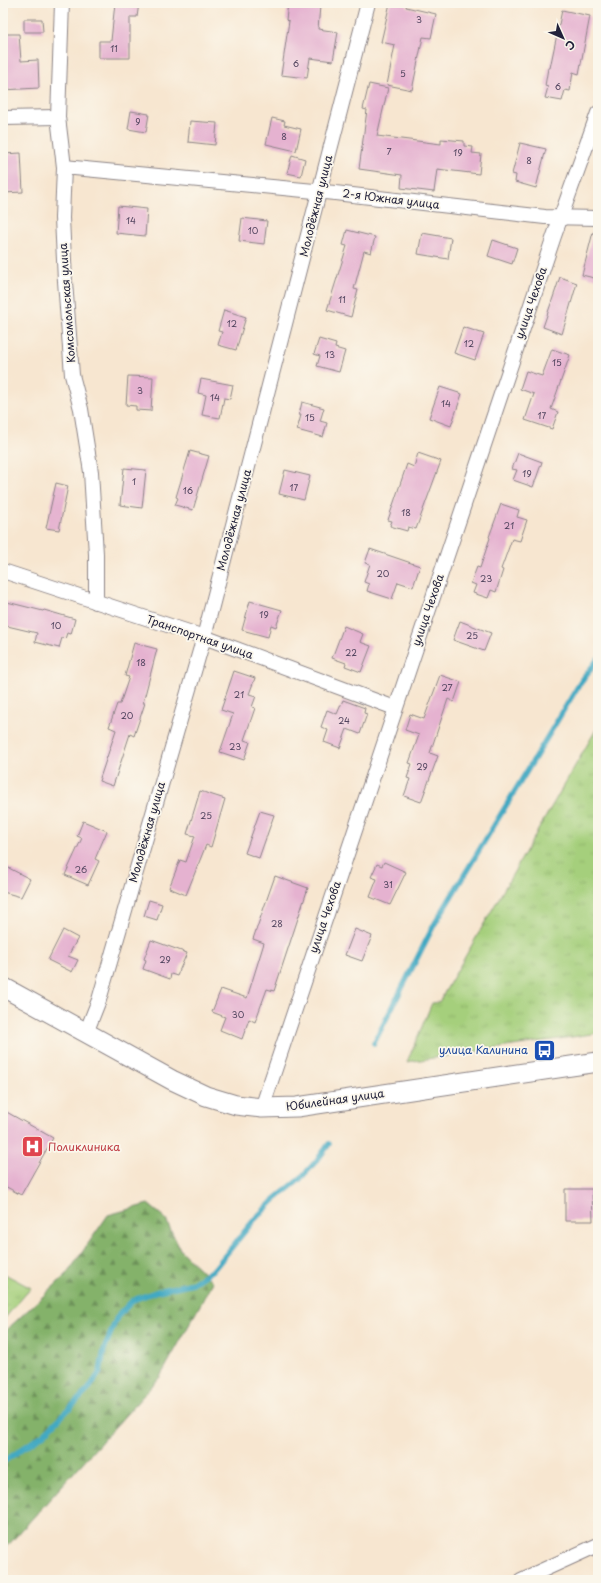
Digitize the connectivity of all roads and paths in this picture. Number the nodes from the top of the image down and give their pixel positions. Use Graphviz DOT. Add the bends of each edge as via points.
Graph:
graph roads {
  1 [pos="62,3"];
  2 [pos="368,3"];
  3 [pos="598,113"];
  4 [pos="3,118"];
  5 [pos="58,118"];
  6 [pos="64,167"];
  7 [pos="320,191"];
  8 [pos="561,217"];
  9 [pos="598,218"];
  10 [pos="3,571"];
  11 [pos="96,602"];
  12 [pos="204,637"];
  13 [pos="395,708"];
  14 [pos="3,987"];
  15 [pos="86,1033"];
  16 [pos="598,1062"];
  17 [pos="262,1108"];
  18 [pos="598,1546"];
  19 [pos="521,1580"];
  1 -- 5 [label="street, Комсомольская улица"];
  2 -- 7 [label="street, Молодёжная улица"];
  3 -- 8 [label="street, улица Чехова"];
  4 -- 5 [label="street"];
  5 -- 6 [label="street, Комсомольская улица"];
  6 -- 7 [label="street, 2-я Южная улица"];
  6 -- 11 [label="street, Комсомольская улица" via="62,218 65,281 72,375 92,472"];
  7 -- 8 [label="street, 2-я Южная улица"];
  7 -- 12 [label="street, Молодёжная улица"];
  8 -- 9 [label="street, 2-я Южная улица"];
  8 -- 13 [label="street, улица Чехова"];
  10 -- 11 [label="street, Транспортная улица"];
  11 -- 12 [label="street, Транспортная улица"];
  12 -- 13 [label="street, Транспортная улица"];
  12 -- 15 [label="street, Молодёжная улица" via="99,1000"];
  13 -- 17 [label="street, улица Чехова"];
  14 -- 15 [label="main road, Юбилейная улица"];
  15 -- 17 [label="main road, Юбилейная улица" via="206,1096 236,1105"];
  16 -- 17 [label="main road, Юбилейная улица" via="297,1107"];
  18 -- 19 [label="street"];
}
